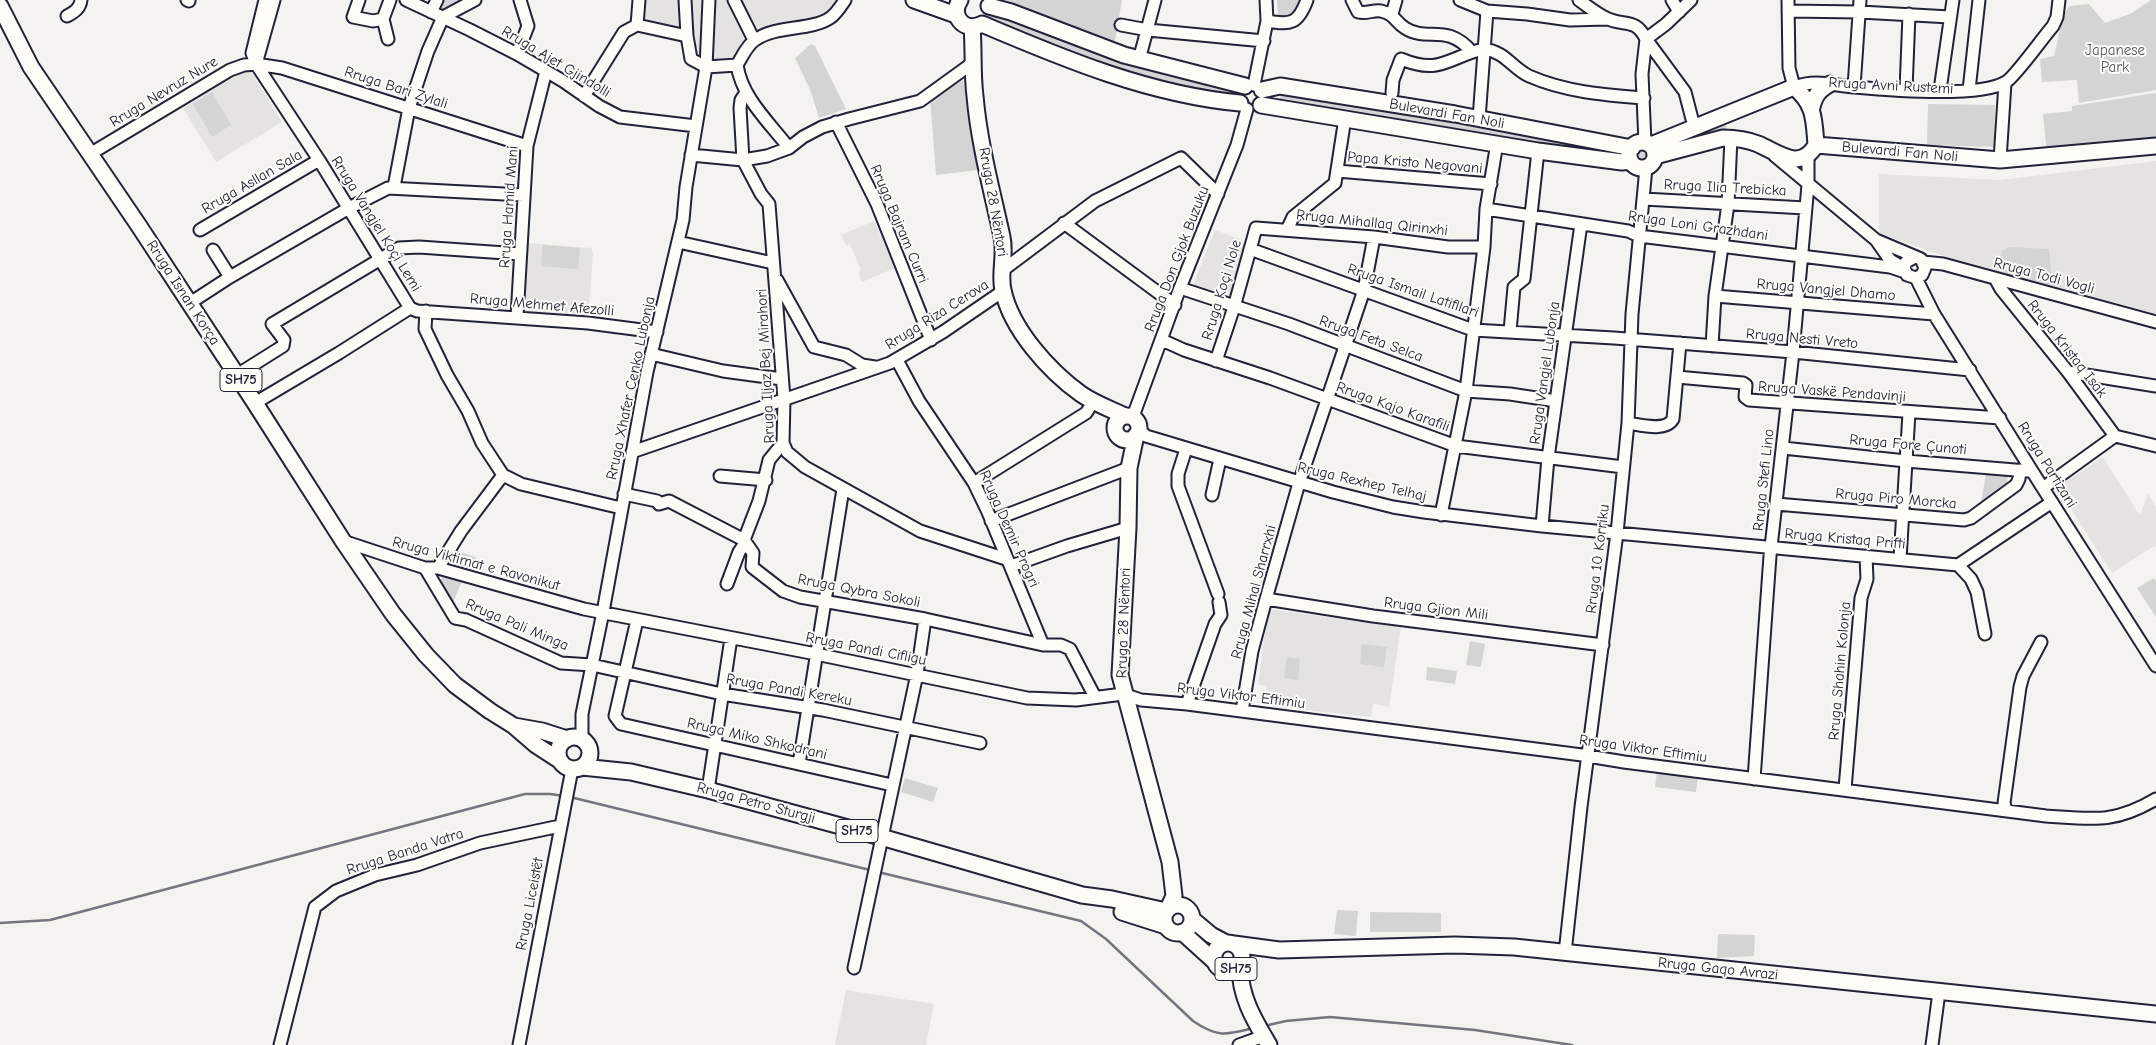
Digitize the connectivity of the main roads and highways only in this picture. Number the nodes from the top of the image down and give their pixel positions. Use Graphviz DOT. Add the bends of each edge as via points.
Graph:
graph roads {
  1 [pos="914,0"];
  2 [pos="960,0"];
  3 [pos="987,3"];
  4 [pos="0,6"];
  5 [pos="956,15"];
  6 [pos="977,26"];
  7 [pos="1830,84"];
  8 [pos="1252,96"];
  9 [pos="1812,107"];
  10 [pos="2156,146"];
  11 [pos="1643,150"];
  12 [pos="1812,150"];
  13 [pos="1646,168"];
  14 [pos="1094,401"];
  15 [pos="1133,425"];
  16 [pos="1117,433"];
  17 [pos="1129,468"];
  18 [pos="514,726"];
  19 [pos="577,742"];
  20 [pos="559,760"];
  21 [pos="574,771"];
  22 [pos="631,772"];
  23 [pos="1170,862"];
  24 [pos="1167,915"];
  25 [pos="1192,917"];
  26 [pos="1182,932"];
  27 [pos="1230,944"];
  28 [pos="1279,950"];
  29 [pos="1241,963"];
  30 [pos="1218,966"];
  31 [pos="1249,1009"];
  32 [pos="2156,1014"];
  33 [pos="1265,1038"];
  1 -- 5 [label="main road"];
  2 -- 5 [label="main road"];
  3 -- 6 [label="main road" via="988,16"];
  3 -- 8 [label="main road, Bulevardi Fan Noli" via="1139,60"];
  4 -- 18 [label="main road, Rruga Isnan Korça / SH75" via="31,67 393,614 426,655 470,697"];
  5 -- 6 [label="main road, Bulevardi Fan Noli" via="962,24"];
  6 -- 8 [label="main road, Bulevardi Fan Noli" via="1117,77 1210,99"];
  6 -- 14 [label="main road, Rruga 28 Nëntori" via="974,62 978,119 1002,240 1003,291 1012,314 1048,366"];
  7 -- 9 [label="main road" via="1820,90"];
  8 -- 11 [label="main road, Bulevardi Fan Noli" via="1280,86"];
  8 -- 11 [label="main road, Bulevardi Fan Noli" via="1345,118 1538,151 1622,162"];
  9 -- 11 [label="main road, Rruga Avni Rustemi" via="1794,87"];
  9 -- 12 [label="main road, Rruga Avni Rustemi"];
  10 -- 12 [label="main road, Bulevardi Fan Noli" via="2000,160"];
  11 -- 12 [label="main road, Bulevardi Fan Noli" via="1731,138 1758,144 1796,160"];
  11 -- 13 [label="main road, Bulevardi Fan Noli" via="1634,166"];
  14 -- 15 [label="main road, Rruga 28 Nëntori"];
  14 -- 16 [label="main road, Rruga 28 Nëntori"];
  15 -- 16 [label="main road" via="1116,424"];
  15 -- 16 [label="main road" via="1132,439 1125,440"];
  15 -- 17 [label="main road, Rruga 28 Nëntori"];
  16 -- 17 [label="main road, Rruga 28 Nëntori"];
  17 -- 23 [label="main road, Rruga 28 Nëntori" via="1120,675"];
  18 -- 19 [label="main road, Rruga Isnan Korça"];
  18 -- 20 [label="main road, Rruga Isnan Korça"];
  19 -- 20 [label="main road" via="559,748"];
  19 -- 21 [label="main road" via="588,760"];
  19 -- 22 [label="main road, Rruga Petro Sturgji"];
  20 -- 21 [label="main road"];
  21 -- 22 [label="main road, Rruga Petro Sturgji"];
  22 -- 24 [label="main road, Rruga Petro Sturgji / SH75" via="881,837 1082,895 1112,899"];
  23 -- 24 [label="main road, Rruga 28 Nëntori" via="1174,896"];
  23 -- 25 [label="main road, Rruga 28 Nëntori"];
  24 -- 25 [label="main road, SH75" via="1173,906 1182,905"];
  24 -- 26 [label="main road, SH75" via="1173,932"];
  25 -- 26 [label="main road" via="1189,927"];
  25 -- 27 [label="main road, SH75" via="1211,934"];
  26 -- 30 [label="main road, SH75"];
  27 -- 28 [label="main road, Rruga Gaqo Avrazi"];
  27 -- 29 [label="main road, SH75" via="1241,953"];
  27 -- 30 [label="main road, SH75" via="1216,950"];
  28 -- 29 [label="main road, Rruga Gaqo Avrazi"];
  28 -- 32 [label="main road, Rruga Gaqo Avrazi" via="1497,946"];
  29 -- 30 [label="main road, SH75" via="1234,970"];
  29 -- 31 [label="main road, SH75" via="1240,974"];
  30 -- 31 [label="main road, SH75"];
  31 -- 33 [label="main road, SH75"];
}
